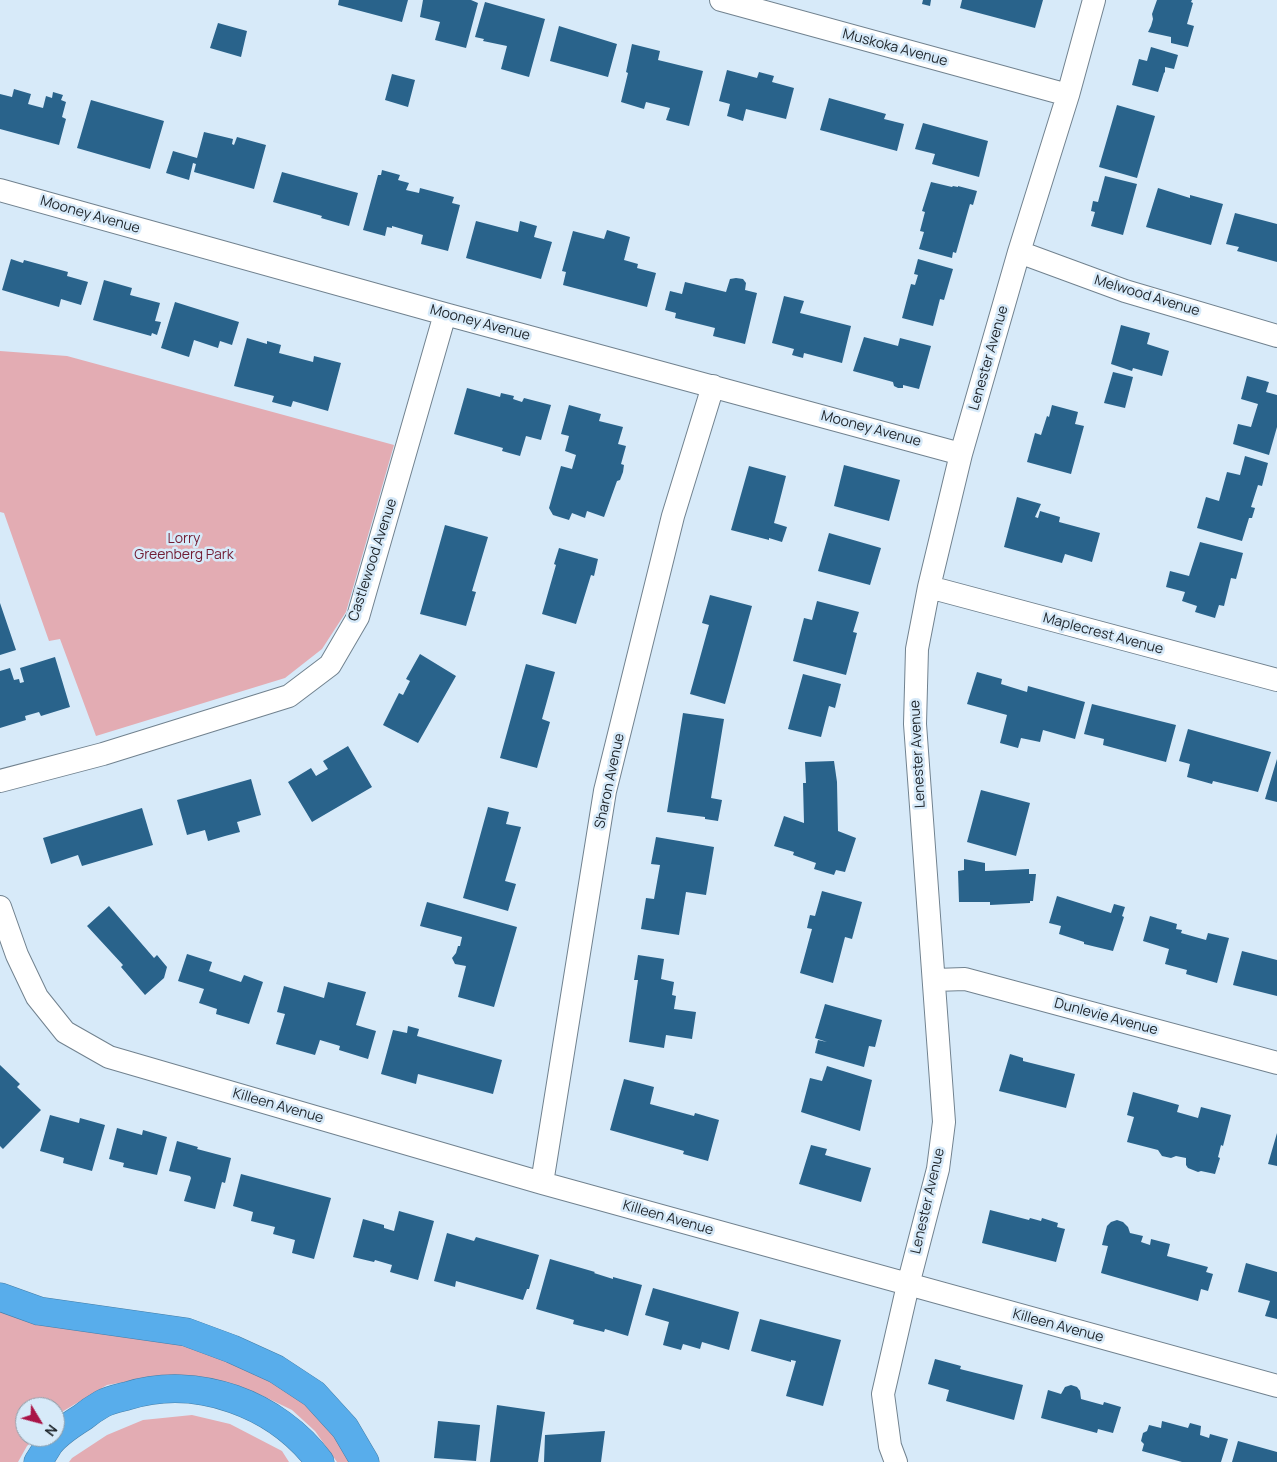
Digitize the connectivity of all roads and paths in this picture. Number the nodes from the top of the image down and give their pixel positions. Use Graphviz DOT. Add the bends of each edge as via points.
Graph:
graph roads {
  1 [pos="721,0"];
  2 [pos="1094,0"];
  3 [pos="1068,95"];
  4 [pos="0,190"];
  5 [pos="1019,252"];
  6 [pos="445,314"];
  7 [pos="1277,336"];
  8 [pos="713,386"];
  9 [pos="962,454"];
  10 [pos="929,587"];
  11 [pos="1277,680"];
  12 [pos="0,781"];
  13 [pos="0,907"];
  14 [pos="935,980"];
  15 [pos="1277,1063"];
  16 [pos="542,1183"];
  17 [pos="908,1285"];
  18 [pos="0,1297"];
  19 [pos="1277,1386"];
  20 [pos="38,1462"];
  21 [pos="320,1462"];
  22 [pos="365,1462"];
  23 [pos="896,1462"];
  1 -- 3 [label="street, Muskoka Avenue"];
  2 -- 3 [label="street, Lenester Avenue"];
  3 -- 5 [label="street, Lenester Avenue"];
  4 -- 6 [label="street, Mooney Avenue"];
  5 -- 7 [label="street, Melwood Avenue" via="1125,291"];
  5 -- 9 [label="street, Lenester Avenue"];
  6 -- 8 [label="street, Mooney Avenue"];
  6 -- 12 [label="street, Castlewood Avenue" via="358,617 330,664 289,696 103,754"];
  8 -- 9 [label="street, Mooney Avenue"];
  8 -- 16 [label="street, Sharon Avenue" via="673,516 606,790"];
  9 -- 10 [label="street, Lenester Avenue"];
  10 -- 11 [label="street, Maplecrest Avenue"];
  10 -- 14 [label="street, Lenester Avenue" via="917,649 914,724"];
  13 -- 16 [label="street, Killeen Avenue" via="17,955 37,997 65,1032 109,1057"];
  14 -- 15 [label="street, Dunlevie Avenue" via="965,980"];
  14 -- 17 [label="street, Lenester Avenue" via="944,1122 938,1169"];
  16 -- 17 [label="street, Killeen Avenue"];
  17 -- 19 [label="street, Killeen Avenue"];
  17 -- 23 [label="street, Lenester Avenue" via="883,1394 890,1446"];
  18 -- 22 [label="highway" via="39,1311 186,1332 276,1368 314,1394 345,1428"];
  20 -- 21 [label="highway" via="51,1442 103,1403 145,1390 175,1388 202,1390 246,1403 292,1431"];
}
